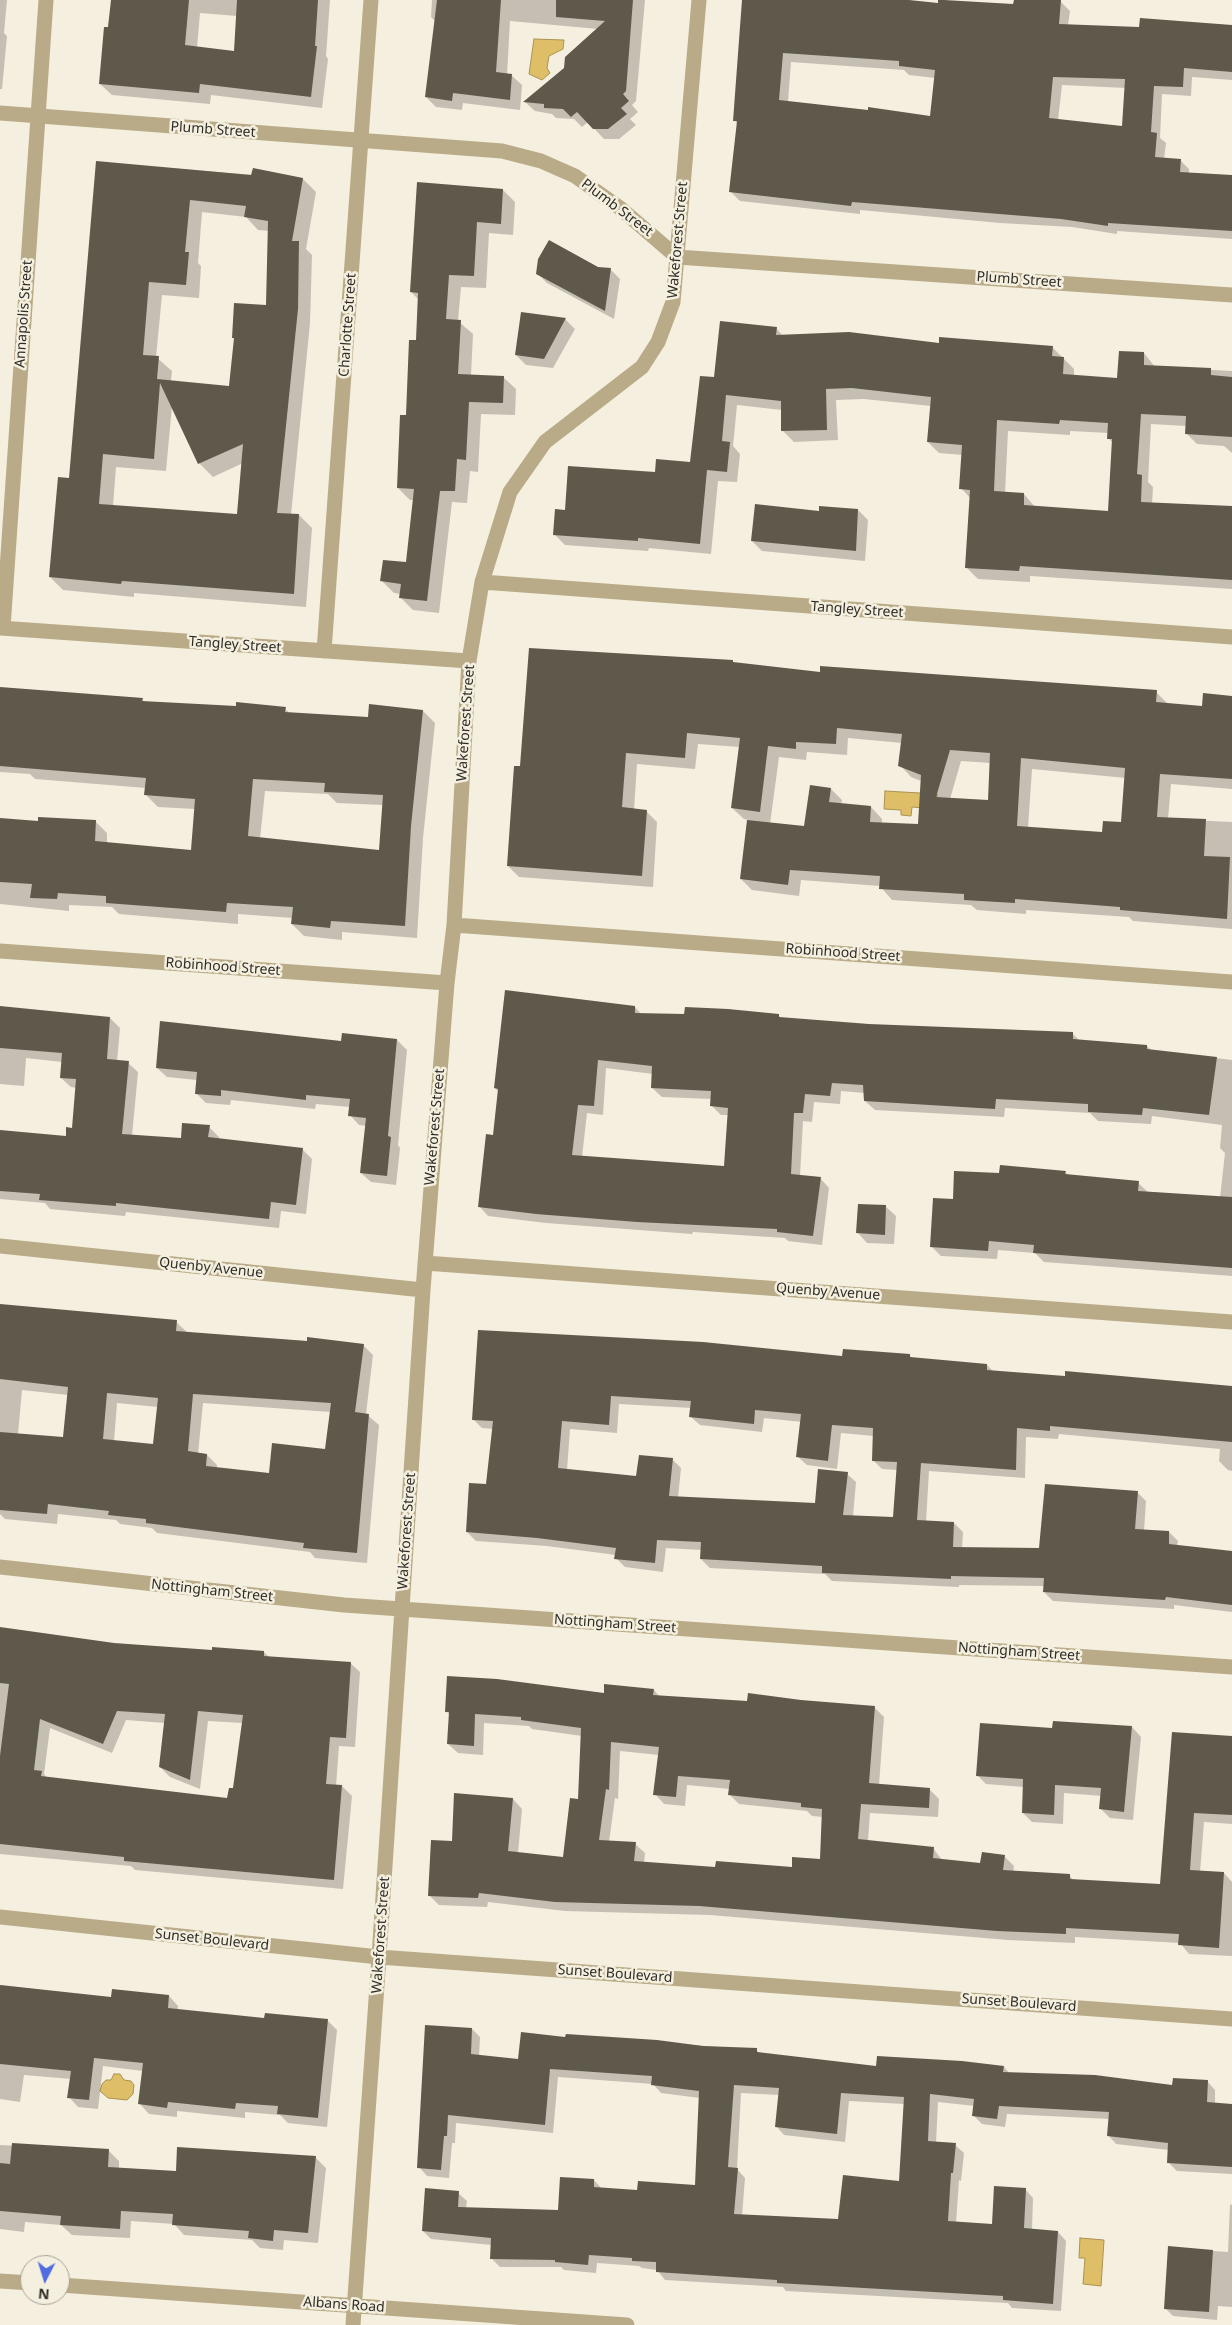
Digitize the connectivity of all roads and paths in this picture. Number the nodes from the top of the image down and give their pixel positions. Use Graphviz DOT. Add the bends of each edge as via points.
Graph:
graph roads {
  1 [pos="46,0"];
  2 [pos="371,0"];
  3 [pos="698,0"];
  4 [pos="0,113"];
  5 [pos="38,116"];
  6 [pos="361,141"];
  7 [pos="677,256"];
  8 [pos="1232,295"];
  9 [pos="482,582"];
  10 [pos="1,628"];
  11 [pos="1232,637"];
  12 [pos="324,651"];
  13 [pos="469,661"];
  14 [pos="454,925"];
  15 [pos="0,951"];
  16 [pos="1232,982"];
  17 [pos="447,983"];
  18 [pos="0,1246"];
  19 [pos="425,1263"];
  20 [pos="423,1290"];
  21 [pos="1232,1322"];
  22 [pos="0,1568"];
  23 [pos="401,1609"];
  24 [pos="1232,1668"];
  25 [pos="0,1916"];
  26 [pos="379,1957"];
  27 [pos="1232,2019"];
  28 [pos="0,2281"];
  29 [pos="20,2282"];
  30 [pos="70,2286"];
  31 [pos="354,2306"];
  32 [pos="353,2325"];
  33 [pos="627,2325"];
  1 -- 5 [label="street, Annapolis Street"];
  2 -- 6 [label="street, Charlotte Street"];
  3 -- 7 [label="street, Wakeforest Street"];
  4 -- 5 [label="street, Plumb Street"];
  5 -- 6 [label="street, Plumb Street"];
  5 -- 10 [label="street, Annapolis Street"];
  6 -- 7 [label="street, Plumb Street" via="502,151 541,161 575,176 620,208"];
  6 -- 12 [label="street, Charlotte Street"];
  7 -- 8 [label="street, Plumb Street"];
  7 -- 9 [label="street, Wakeforest Street" via="673,302 658,342 642,367 545,442 528,463 510,492"];
  9 -- 11 [label="street, Tangley Street"];
  9 -- 13 [label="street, Wakeforest Street"];
  10 -- 12 [label="street, Tangley Street"];
  12 -- 13 [label="street, Tangley Street"];
  13 -- 14 [label="street, Wakeforest Street"];
  14 -- 16 [label="street, Robinhood Street"];
  14 -- 17 [label="street, Wakeforest Street"];
  15 -- 17 [label="street, Robinhood Street"];
  17 -- 19 [label="street, Wakeforest Street"];
  18 -- 20 [label="street, Quenby Avenue"];
  19 -- 20 [label="street, Wakeforest Street"];
  19 -- 21 [label="street, Quenby Avenue"];
  20 -- 23 [label="street, Wakeforest Street"];
  22 -- 23 [label="street, Nottingham Street"];
  23 -- 24 [label="street, Nottingham Street"];
  23 -- 26 [label="street, Wakeforest Street"];
  25 -- 26 [label="street, Sunset Boulevard"];
  26 -- 27 [label="street, Sunset Boulevard"];
  26 -- 31 [label="street, Wakeforest Street"];
  28 -- 29 [label="street"];
  30 -- 31 [label="street, Albans Road"];
  31 -- 32 [label="street, Wakeforest Street"];
  31 -- 33 [label="street, Albans Road"];
}
